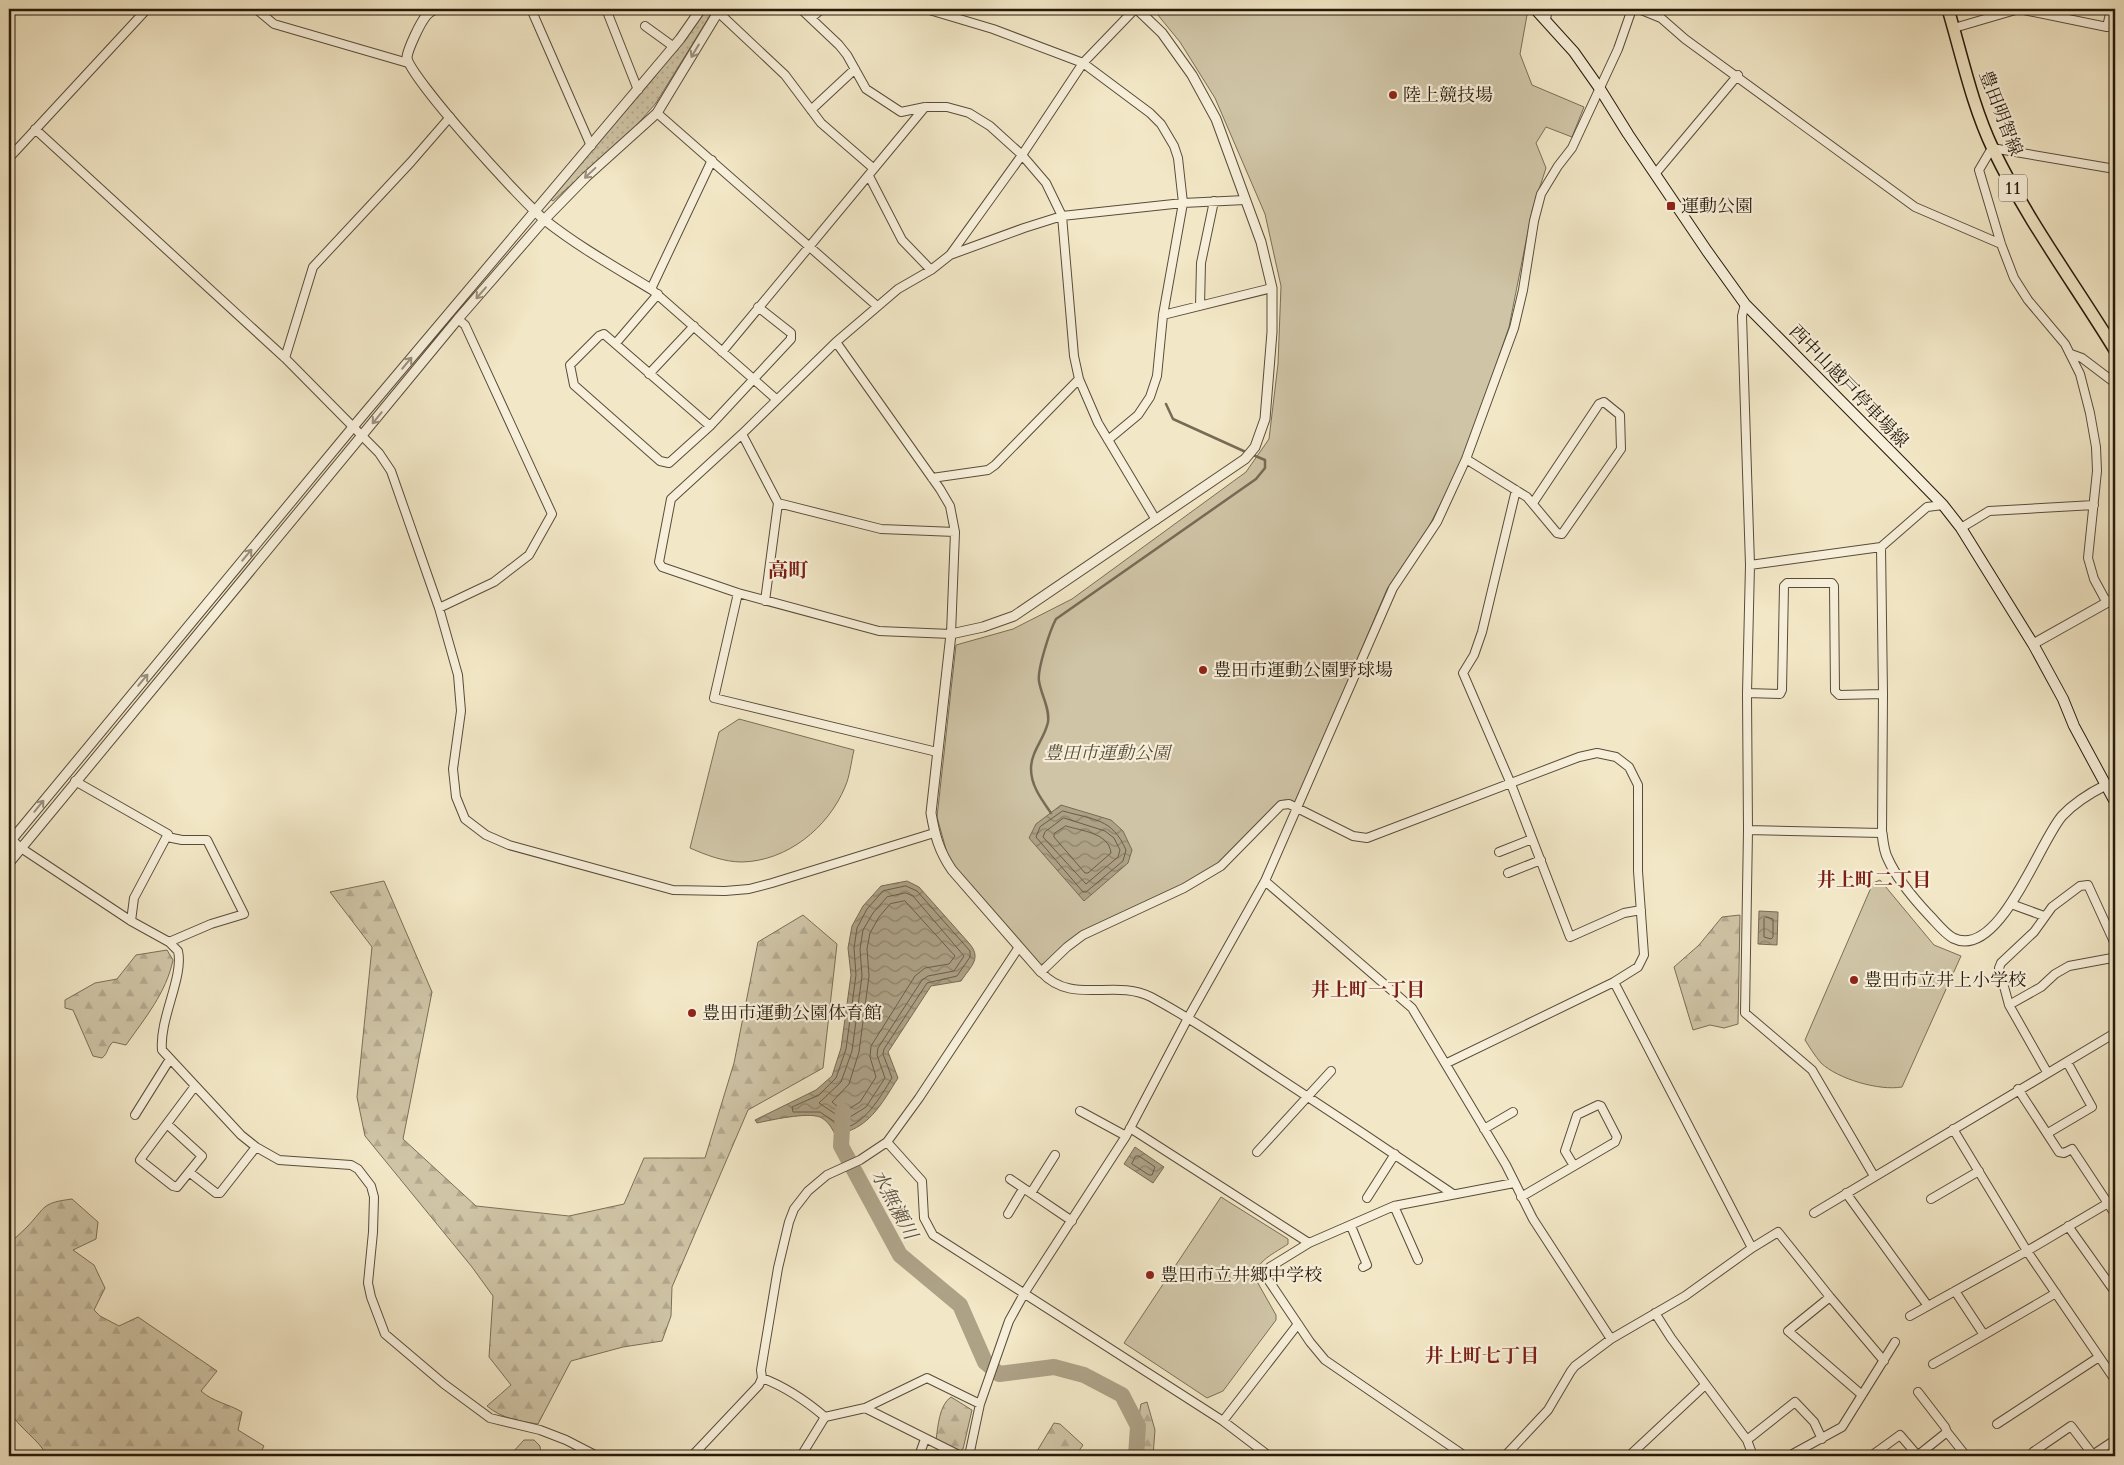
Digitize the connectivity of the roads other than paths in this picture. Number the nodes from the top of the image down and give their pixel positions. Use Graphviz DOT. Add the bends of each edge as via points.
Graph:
graph roads {
  1 [pos="147,9"];
  2 [pos="256,9"];
  3 [pos="435,9"];
  4 [pos="531,9"];
  5 [pos="606,9"];
  6 [pos="700,9"];
  7 [pos="801,9"];
  8 [pos="822,9"];
  9 [pos="926,9"];
  10 [pos="1136,9"];
  11 [pos="1535,9"];
  12 [pos="1548,9"];
  13 [pos="1632,9"];
  14 [pos="1639,9"];
  15 [pos="1948,9"];
  16 [pos="2111,9"];
  17 [pos="719,10"];
  18 [pos="811,18"];
  19 [pos="1546,20"];
  20 [pos="645,26"];
  21 [pos="1954,28"];
  22 [pos="674,47"];
  23 [pos="408,63"];
  24 [pos="1083,63"];
  25 [pos="855,69"];
  26 [pos="1738,76"];
  27 [pos="1600,89"];
  28 [pos="638,90"];
  29 [pos="925,107"];
  30 [pos="810,110"];
  31 [pos="657,113"];
  32 [pos="450,117"];
  33 [pos="35,129"];
  34 [pos="591,146"];
  35 [pos="1992,148"];
  36 [pos="1022,155"];
  37 [pos="9,158"];
  38 [pos="712,160"];
  39 [pos="873,168"];
  40 [pos="2115,169"];
  41 [pos="1655,174"];
  42 [pos="869,176"];
  43 [pos="1246,200"];
  44 [pos="1214,201"];
  45 [pos="1183,203"];
  46 [pos="536,212"];
  47 [pos="1062,216"];
  48 [pos="544,220"];
  49 [pos="2001,244"];
  50 [pos="809,247"];
  51 [pos="950,255"];
  52 [pos="931,270"];
  53 [pos="1272,288"];
  54 [pos="655,291"];
  55 [pos="1745,304"];
  56 [pos="877,306"];
  57 [pos="1200,306"];
  58 [pos="758,307"];
  59 [pos="1163,314"];
  60 [pos="458,319"];
  61 [pos="694,326"];
  62 [pos="836,342"];
  63 [pos="616,343"];
  64 [pos="2115,350"];
  65 [pos="722,352"];
  66 [pos="2071,354"];
  67 [pos="285,358"];
  68 [pos="650,374"];
  69 [pos="1079,379"];
  70 [pos="754,380"];
  71 [pos="2115,383"];
  72 [pos="776,399"];
  73 [pos="710,426"];
  74 [pos="353,427"];
  75 [pos="742,434"];
  76 [pos="362,436"];
  77 [pos="1108,440"];
  78 [pos="1466,459"];
  79 [pos="932,478"];
  80 [pos="1516,490"];
  81 [pos="778,503"];
  82 [pos="1533,503"];
  83 [pos="2094,504"];
  84 [pos="1943,505"];
  85 [pos="1156,520"];
  86 [pos="1961,528"];
  87 [pos="955,532"];
  88 [pos="1881,547"];
  89 [pos="1750,564"];
  90 [pos="738,594"];
  91 [pos="2111,600"];
  92 [pos="765,601"];
  93 [pos="439,608"];
  94 [pos="952,634"];
  95 [pos="2033,644"];
  96 [pos="1747,693"];
  97 [pos="1883,694"];
  98 [pos="937,752"];
  99 [pos="75,781"];
  100 [pos="1511,784"];
  101 [pos="2106,785"];
  102 [pos="2115,802"];
  103 [pos="1296,807"];
  104 [pos="1748,830"];
  105 [pos="934,833"];
  106 [pos="1882,833"];
  107 [pos="167,837"];
  108 [pos="1532,839"];
  109 [pos="10,842"];
  110 [pos="20,848"];
  111 [pos="1499,852"];
  112 [pos="1541,860"];
  113 [pos="9,863"];
  114 [pos="1508,873"];
  115 [pos="1265,881"];
  116 [pos="2011,904"];
  117 [pos="1641,910"];
  118 [pos="2044,916"];
  119 [pos="131,921"];
  120 [pos="169,942"];
  121 [pos="2115,944"];
  122 [pos="1019,947"];
  123 [pos="2115,955"];
  124 [pos="1041,972"];
  125 [pos="1614,982"];
  126 [pos="2009,1005"];
  127 [pos="1188,1018"];
  128 [pos="2115,1033"];
  129 [pos="170,1059"];
  130 [pos="2067,1062"];
  131 [pos="1446,1063"];
  132 [pos="1331,1072"];
  133 [pos="2047,1072"];
  134 [pos="195,1086"];
  135 [pos="2018,1090"];
  136 [pos="1308,1096"];
  137 [pos="1080,1111"];
  138 [pos="1513,1112"];
  139 [pos="135,1114"];
  140 [pos="167,1124"];
  141 [pos="1484,1129"];
  142 [pos="1953,1129"];
  143 [pos="1128,1132"];
  144 [pos="2048,1133"];
  145 [pos="887,1142"];
  146 [pos="256,1147"];
  147 [pos="1257,1152"];
  148 [pos="1395,1154"];
  149 [pos="1055,1155"];
  150 [pos="1574,1166"];
  151 [pos="1979,1171"];
  152 [pos="189,1172"];
  153 [pos="1874,1176"];
  154 [pos="1010,1179"];
  155 [pos="1514,1183"];
  156 [pos="1023,1189"];
  157 [pos="1846,1193"];
  158 [pos="1031,1194"];
  159 [pos="1453,1194"];
  160 [pos="1521,1197"];
  161 [pos="1368,1198"];
  162 [pos="1932,1199"];
  163 [pos="2112,1202"];
  164 [pos="1394,1206"];
  165 [pos="1814,1213"];
  166 [pos="1008,1214"];
  167 [pos="2115,1214"];
  168 [pos="1072,1221"];
  169 [pos="1351,1226"];
  170 [pos="2068,1226"];
  171 [pos="1310,1243"];
  172 [pos="1752,1248"];
  173 [pos="2027,1251"];
  174 [pos="1418,1260"];
  175 [pos="1363,1267"];
  176 [pos="1955,1291"];
  177 [pos="1025,1292"];
  178 [pos="2115,1292"];
  179 [pos="2056,1293"];
  180 [pos="1830,1297"];
  181 [pos="1928,1306"];
  182 [pos="1655,1313"];
  183 [pos="1910,1316"];
  184 [pos="1298,1324"];
  185 [pos="1984,1335"];
  186 [pos="1611,1339"];
  187 [pos="1895,1342"];
  188 [pos="2099,1358"];
  189 [pos="1884,1361"];
  190 [pos="1933,1364"];
  191 [pos="762,1378"];
  192 [pos="2115,1380"];
  193 [pos="1705,1385"];
  194 [pos="1918,1392"];
  195 [pos="1862,1395"];
  196 [pos="980,1404"];
  197 [pos="864,1408"];
  198 [pos="825,1417"];
  199 [pos="1223,1421"];
  200 [pos="1997,1424"];
  201 [pos="1947,1432"];
  202 [pos="925,1439"];
  203 [pos="1822,1439"];
  204 [pos="1747,1440"];
  205 [pos="2115,1440"];
  206 [pos="2092,1455"];
  207 [pos="597,1456"];
  208 [pos="662,1456"];
  209 [pos="669,1456"];
  210 [pos="692,1456"];
  211 [pos="801,1456"];
  212 [pos="919,1456"];
  213 [pos="961,1456"];
  214 [pos="969,1456"];
  215 [pos="1269,1456"];
  216 [pos="1465,1456"];
  217 [pos="1504,1456"];
  218 [pos="1629,1456"];
  219 [pos="1753,1456"];
  220 [pos="1789,1456"];
  221 [pos="1871,1456"];
  222 [pos="1918,1456"];
  223 [pos="1966,1456"];
  224 [pos="2036,1456"];
  1 -- 33 [label="street"];
  2 -- 23 [label="street" via="274,24"];
  3 -- 23 [label="street" via="426,15 410,48"];
  4 -- 34 [label="street"];
  5 -- 28 [label="street"];
  6 -- 22 [label="street"];
  7 -- 18 [label="street"];
  8 -- 18 [label="street"];
  9 -- 24 [label="street" via="993,29"];
  10 -- 24 [label="street"];
  10 -- 43 [label="street" via="1162,33 1192,75 1216,119"];
  11 -- 19 [label="main road, 西中山越戸停車場線"];
  12 -- 19 [label="street"];
  13 -- 27 [label="street"];
  14 -- 26 [label="street" via="1662,18 1685,39"];
  15 -- 21 [label="main road, 豊田明智線 / 11"];
  16 -- 21 [label="street" via="2107,27 2019,9"];
  17 -- 30 [label="street" via="780,71"];
  17 -- 31 [label="street, one-way"];
  18 -- 25 [label="street" via="839,45"];
  19 -- 27 [label="main road, 西中山越戸停車場線"];
  20 -- 22 [label="street"];
  21 -- 35 [label="main road, 豊田明智線 / 11" via="1971,92"];
  22 -- 28 [label="street"];
  23 -- 32 [label="street"];
  24 -- 36 [label="street"];
  24 -- 45 [label="street" via="1161,124 1178,158"];
  25 -- 29 [label="street" via="866,89 893,108 904,112"];
  25 -- 30 [label="street"];
  26 -- 41 [label="street"];
  26 -- 49 [label="street" via="1915,207"];
  27 -- 41 [label="main road, 西中山越戸停車場線"];
  27 -- 78 [label="street" via="1572,148 1541,194 1514,328"];
  28 -- 34 [label="street"];
  29 -- 36 [label="street" via="947,107 969,113 990,126"];
  29 -- 39 [label="street"];
  30 -- 39 [label="street" via="820,123"];
  31 -- 38 [label="street"];
  31 -- 48 [label="street, one-way"];
  32 -- 46 [label="street"];
  32 -- 67 [label="street" via="313,267"];
  33 -- 37 [label="street"];
  33 -- 67 [label="street"];
  34 -- 46 [label="street"];
  35 -- 40 [label="street"];
  35 -- 49 [label="street" via="1978,170"];
  35 -- 64 [label="main road, 豊田明智線 / 11" via="2025,208"];
  36 -- 47 [label="street" via="1046,183"];
  36 -- 51 [label="street"];
  38 -- 50 [label="street"];
  38 -- 54 [label="street"];
  39 -- 42 [label="street"];
  41 -- 55 [label="main road, 西中山越戸停車場線"];
  42 -- 50 [label="street"];
  42 -- 52 [label="street" via="902,240"];
  43 -- 44 [label="street"];
  43 -- 53 [label="street" via="1262,242"];
  44 -- 45 [label="street"];
  44 -- 57 [label="street" via="1201,263"];
  45 -- 47 [label="street"];
  45 -- 59 [label="street"];
  46 -- 48 [label="street"];
  74 -- 46 [label="street, one-way"];
  47 -- 51 [label="street"];
  47 -- 69 [label="street" via="1074,356"];
  48 -- 54 [label="street" via="580,246"];
  48 -- 60 [label="street, one-way"];
  49 -- 66 [label="street" via="2014,278"];
  50 -- 56 [label="street"];
  50 -- 58 [label="street"];
  51 -- 52 [label="street"];
  52 -- 56 [label="street"];
  53 -- 57 [label="street"];
  53 -- 85 [label="street" via="1265,420 1255,447 1245,459"];
  54 -- 61 [label="street"];
  54 -- 63 [label="street"];
  55 -- 84 [label="main road, 西中山越戸停車場線"];
  55 -- 89 [label="street" via="1742,316"];
  56 -- 62 [label="street"];
  57 -- 59 [label="street"];
  58 -- 65 [label="street"];
  58 -- 70 [label="street" via="792,336"];
  59 -- 77 [label="street" via="1159,367 1154,387 1138,415"];
  60 -- 76 [label="street, one-way"];
  60 -- 93 [label="street" via="465,324 552,514 529,555 494,582"];
  61 -- 65 [label="street"];
  61 -- 68 [label="street"];
  62 -- 72 [label="street"];
  62 -- 79 [label="street"];
  63 -- 68 [label="street"];
  63 -- 73 [label="street" via="604,334 599,336 570,365 574,385 660,461 672,462"];
  65 -- 70 [label="street"];
  66 -- 71 [label="street" via="2082,358"];
  66 -- 83 [label="street" via="2090,408 2096,447"];
  67 -- 74 [label="street"];
  68 -- 73 [label="street"];
  69 -- 77 [label="street"];
  69 -- 79 [label="street" via="988,470"];
  70 -- 72 [label="street"];
  70 -- 73 [label="street"];
  72 -- 75 [label="street"];
  74 -- 76 [label="street"];
  109 -- 74 [label="street, one-way"];
  75 -- 81 [label="street"];
  75 -- 90 [label="street" via="671,499 659,562 662,567"];
  76 -- 93 [label="street" via="391,471"];
  76 -- 99 [label="street"];
  77 -- 85 [label="street"];
  78 -- 80 [label="street"];
  78 -- 103 [label="street" via="1437,522 1393,588"];
  79 -- 87 [label="street" via="950,506"];
  80 -- 82 [label="street"];
  80 -- 100 [label="street" via="1482,632 1474,655 1463,672"];
  81 -- 87 [label="street" via="882,529"];
  81 -- 92 [label="street"];
  82 -- 82 [label="street" via="1557,533 1562,534 1621,449 1620,415 1604,402 1599,404"];
  83 -- 86 [label="street" via="1988,511"];
  83 -- 91 [label="street" via="2088,558 2094,579"];
  84 -- 86 [label="main road, 西中山越戸停車場線"];
  84 -- 88 [label="street" via="1928,507"];
  85 -- 94 [label="street" via="1014,616"];
  86 -- 95 [label="main road, 西中山越戸停車場線"];
  87 -- 94 [label="street"];
  88 -- 89 [label="street"];
  88 -- 97 [label="street"];
  89 -- 96 [label="street"];
  90 -- 92 [label="street"];
  90 -- 98 [label="street" via="714,698"];
  91 -- 95 [label="street"];
  92 -- 94 [label="street" via="879,631"];
  93 -- 105 [label="street" via="458,675 461,711 453,769 456,797 465,819 486,835 509,845 673,890 725,891 772,883"];
  94 -- 98 [label="street"];
  95 -- 101 [label="main road, 西中山越戸停車場線"];
  96 -- 97 [label="street" via="1780,694 1782,690 1784,586 1787,583 1832,583 1835,691 1838,695"];
  96 -- 104 [label="street"];
  97 -- 106 [label="street"];
  98 -- 105 [label="street" via="931,813"];
  99 -- 107 [label="street" via="168,834"];
  99 -- 110 [label="street"];
  100 -- 103 [label="street" via="1368,838 1353,836"];
  100 -- 108 [label="street"];
  100 -- 117 [label="street" via="1588,754 1603,753 1625,764 1638,785"];
  101 -- 102 [label="main road, 西中山越戸停車場線"];
  101 -- 116 [label="street" via="2088,793 2062,816"];
  103 -- 115 [label="street"];
  103 -- 124 [label="street" via="1281,805 1221,866 1184,888 1083,936"];
  104 -- 106 [label="street"];
  104 -- 153 [label="street" via="1745,1013 1812,1070"];
  105 -- 122 [label="street" via="941,854 952,870"];
  106 -- 116 [label="street" via="1887,859 1925,910 1953,938 1975,939 1985,934"];
  107 -- 119 [label="street" via="134,898"];
  107 -- 120 [label="street" via="207,840 244,914 210,924"];
  108 -- 111 [label="street"];
  108 -- 112 [label="street"];
  109 -- 110 [label="street"];
  110 -- 113 [label="street"];
  110 -- 119 [label="street"];
  112 -- 114 [label="street"];
  112 -- 117 [label="street" via="1570,936 1624,913"];
  115 -- 127 [label="street"];
  115 -- 131 [label="street" via="1412,1008"];
  116 -- 118 [label="street"];
  117 -- 125 [label="street" via="1645,942 1642,961"];
  118 -- 121 [label="street" via="2080,886 2088,885"];
  118 -- 126 [label="street" via="2034,932 1999,968"];
  119 -- 120 [label="street"];
  120 -- 129 [label="street" via="180,958 161,1045"];
  122 -- 124 [label="street"];
  122 -- 145 [label="street"];
  123 -- 126 [label="street" via="2069,966"];
  124 -- 127 [label="street" via="1054,984 1067,989 1139,992"];
  125 -- 131 [label="street"];
  125 -- 172 [label="street"];
  126 -- 133 [label="street"];
  127 -- 136 [label="street"];
  127 -- 143 [label="street"];
  128 -- 130 [label="street"];
  129 -- 134 [label="street"];
  129 -- 139 [label="street"];
  130 -- 133 [label="street"];
  130 -- 144 [label="street" via="2092,1107"];
  131 -- 141 [label="street"];
  132 -- 136 [label="street"];
  133 -- 135 [label="street"];
  134 -- 140 [label="street"];
  134 -- 146 [label="street"];
  135 -- 142 [label="street"];
  135 -- 144 [label="street"];
  136 -- 147 [label="street"];
  136 -- 148 [label="street"];
  137 -- 143 [label="street"];
  138 -- 141 [label="street"];
  140 -- 152 [label="street" via="201,1153"];
  140 -- 152 [label="street" via="140,1160 173,1186 179,1186"];
  141 -- 155 [label="street"];
  142 -- 151 [label="street"];
  142 -- 153 [label="street"];
  143 -- 168 [label="street"];
  143 -- 171 [label="street"];
  144 -- 163 [label="street" via="2060,1152 2072,1149"];
  145 -- 177 [label="street" via="922,1181 924,1218 933,1235"];
  145 -- 191 [label="street" via="860,1160 827,1175 794,1209 778,1268"];
  146 -- 152 [label="street" via="220,1193"];
  146 -- 207 [label="street" via="278,1160 351,1165 371,1186 374,1197 373,1232 368,1283 384,1334 490,1418 540,1430"];
  148 -- 159 [label="street"];
  148 -- 161 [label="street"];
  149 -- 158 [label="street"];
  150 -- 150 [label="street" via="1565,1151 1577,1115 1601,1106 1617,1137 1616,1142"];
  150 -- 160 [label="street"];
  151 -- 162 [label="street"];
  151 -- 173 [label="street"];
  153 -- 157 [label="street"];
  154 -- 156 [label="street"];
  155 -- 159 [label="street"];
  155 -- 160 [label="street"];
  156 -- 158 [label="street"];
  156 -- 166 [label="street"];
  157 -- 165 [label="street"];
  157 -- 181 [label="street"];
  158 -- 168 [label="street"];
  159 -- 164 [label="street"];
  160 -- 186 [label="street"];
  163 -- 167 [label="street"];
  163 -- 170 [label="street"];
  164 -- 169 [label="street"];
  164 -- 174 [label="street"];
  168 -- 177 [label="street"];
  169 -- 171 [label="street"];
  169 -- 175 [label="street" via="1367,1265"];
  170 -- 173 [label="street"];
  170 -- 178 [label="street"];
  171 -- 184 [label="street" via="1267,1271 1266,1278"];
  172 -- 180 [label="street" via="1778,1232"];
  172 -- 182 [label="street" via="1685,1296"];
  173 -- 176 [label="street"];
  173 -- 179 [label="street"];
  176 -- 181 [label="street"];
  176 -- 185 [label="street"];
  177 -- 196 [label="street" via="1009,1321"];
  177 -- 199 [label="street"];
  179 -- 185 [label="street"];
  179 -- 188 [label="street"];
  180 -- 189 [label="street"];
  180 -- 195 [label="street" via="1788,1331"];
  181 -- 183 [label="street"];
  182 -- 186 [label="street"];
  182 -- 193 [label="street"];
  184 -- 199 [label="street"];
  184 -- 216 [label="street" via="1325,1360"];
  185 -- 190 [label="street"];
  186 -- 217 [label="street" via="1571,1371 1548,1410"];
  187 -- 189 [label="street"];
  188 -- 192 [label="street"];
  188 -- 200 [label="street"];
  189 -- 195 [label="street"];
  191 -- 198 [label="street" via="783,1386"];
  191 -- 210 [label="street"];
  193 -- 204 [label="street"];
  193 -- 218 [label="street"];
  194 -- 201 [label="street"];
  195 -- 203 [label="street" via="1842,1427"];
  196 -- 197 [label="street" via="927,1378"];
  196 -- 214 [label="street"];
  197 -- 198 [label="street"];
  197 -- 202 [label="street"];
  198 -- 211 [label="street"];
  199 -- 215 [label="street"];
  201 -- 222 [label="street"];
  201 -- 223 [label="street"];
  202 -- 212 [label="street"];
  202 -- 213 [label="street"];
  203 -- 204 [label="street" via="1814,1422 1796,1402"];
  203 -- 220 [label="street"];
  204 -- 219 [label="street"];
  205 -- 206 [label="street"];
  206 -- 224 [label="street" via="2071,1426 2033,1452"];
  208 -- 209 [label="street"];
  221 -- 222 [label="street" via="1900,1435"];
}
